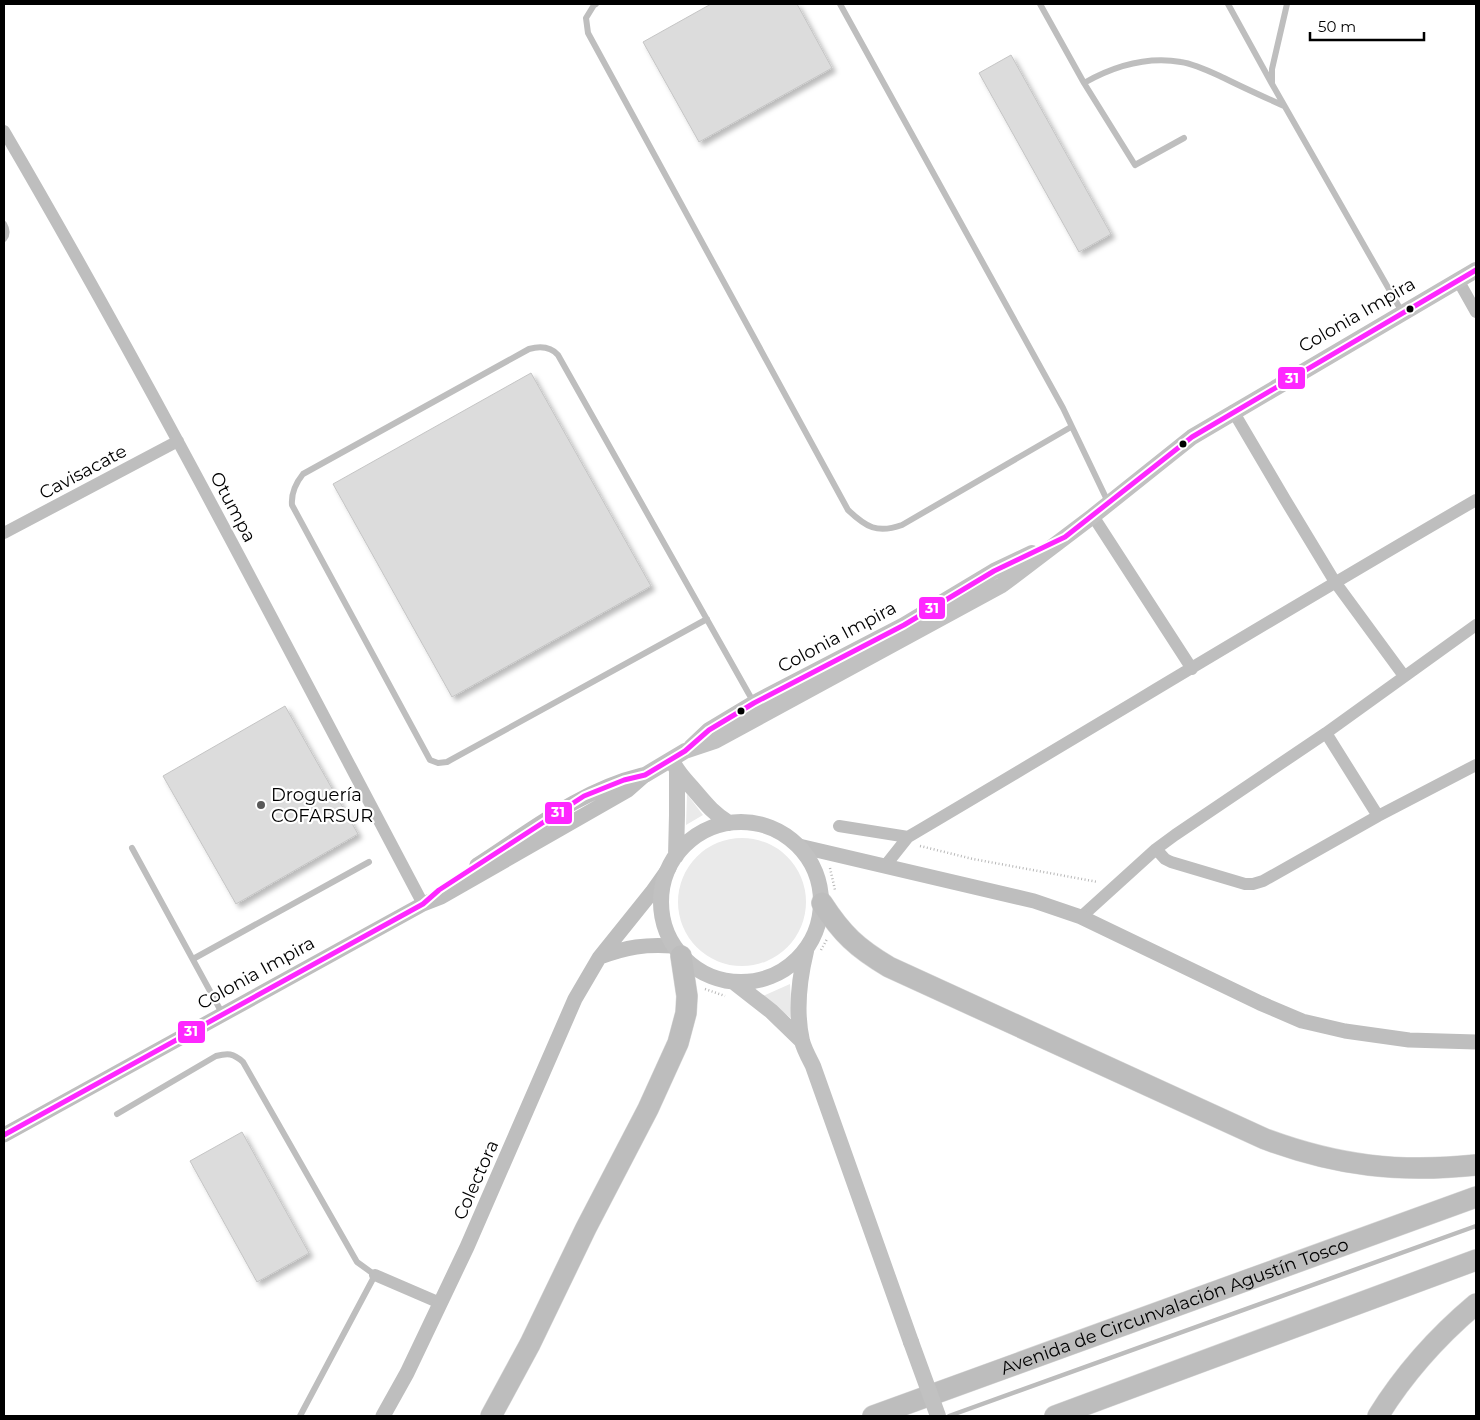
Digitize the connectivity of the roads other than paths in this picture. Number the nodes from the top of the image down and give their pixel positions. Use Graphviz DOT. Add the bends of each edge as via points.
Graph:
graph roads {
  1 [pos="596,4"];
  2 [pos="840,4"];
  3 [pos="1040,4"];
  4 [pos="1228,4"];
  5 [pos="1286,4"];
  6 [pos="1084,83"];
  7 [pos="1272,84"];
  8 [pos="1285,107"];
  9 [pos="4,131"];
  10 [pos="1184,138"];
  11 [pos="4,224"];
  12 [pos="4,239"];
  13 [pos="1476,270"];
  14 [pos="1458,280"];
  15 [pos="1402,312"];
  16 [pos="1476,312"];
  17 [pos="1233,411"];
  18 [pos="1071,427"];
  19 [pos="178,441"];
  20 [pos="1476,500"];
  21 [pos="1109,502"];
  22 [pos="1093,516"];
  23 [pos="4,533"];
  24 [pos="1065,538"];
  25 [pos="1336,582"];
  26 [pos="707,619"];
  27 [pos="1476,625"];
  28 [pos="1192,669"];
  29 [pos="1404,676"];
  30 [pos="754,703"];
  31 [pos="1326,733"];
  32 [pos="678,761"];
  33 [pos="1476,765"];
  34 [pos="645,775"];
  35 [pos="1378,816"];
  36 [pos="729,823"];
  37 [pos="839,826"];
  38 [pos="908,837"];
  39 [pos="799,846"];
  40 [pos="132,848"];
  41 [pos="1156,849"];
  42 [pos="369,862"];
  43 [pos="672,862"];
  44 [pos="885,866"];
  45 [pos="822,903"];
  46 [pos="423,904"];
  47 [pos="1081,917"];
  48 [pos="677,951"];
  49 [pos="806,951"];
  50 [pos="599,958"];
  51 [pos="193,959"];
  52 [pos="735,982"];
  53 [pos="223,1014"];
  54 [pos="802,1041"];
  55 [pos="1476,1042"];
  56 [pos="117,1114"];
  57 [pos="4,1136"];
  58 [pos="1476,1165"];
  59 [pos="1476,1197"];
  60 [pos="1476,1260"];
  61 [pos="375,1275"];
  62 [pos="440,1303"];
  63 [pos="1476,1304"];
  64 [pos="300,1416"];
  65 [pos="383,1416"];
  66 [pos="491,1416"];
  67 [pos="873,1416"];
  68 [pos="938,1416"];
  69 [pos="1055,1416"];
  70 [pos="1378,1416"];
  1 -- 18 [label="lane" via="586,18 588,33 848,510 861,522 878,530 902,525"];
  2 -- 18 [label="lane"];
  3 -- 6 [label="lane"];
  4 -- 7 [label="lane"];
  5 -- 7 [label="lane" via="1272,69"];
  6 -- 8 [label="lane" via="1134,62 1182,62"];
  6 -- 10 [label="lane" via="1135,165"];
  7 -- 8 [label="lane"];
  8 -- 15 [label="lane"];
  9 -- 19 [label="street, Otumpa"];
  11 -- 12 [label="lane" via="7,228"];
  13 -- 14 [label="main road, Colonia Impira"];
  14 -- 15 [label="main road, Colonia Impira"];
  14 -- 16 [label="street"];
  15 -- 17 [label="main road, Colonia Impira"];
  17 -- 21 [label="main road, Colonia Impira" via="1192,436"];
  17 -- 25 [label="street"];
  18 -- 21 [label="lane"];
  19 -- 23 [label="street, Cavisacate"];
  19 -- 46 [label="street, Otumpa"];
  20 -- 25 [label="street"];
  21 -- 22 [label="main road, Colonia Impira"];
  22 -- 24 [label="main road, Colonia Impira"];
  22 -- 28 [label="street"];
  24 -- 30 [label="main road, Colonia Impira" via="994,571 904,625"];
  24 -- 32 [label="main road, Colonia Impira" via="1002,585"];
  25 -- 28 [label="street"];
  25 -- 29 [label="street"];
  26 -- 26 [label="lane" via="553,349 529,349 303,474 292,496 292,505 430,760 438,764 447,762"];
  26 -- 30 [label="lane"];
  27 -- 29 [label="street"];
  28 -- 38 [label="street"];
  29 -- 31 [label="street"];
  30 -- 32 [label="main road, Colonia Impira" via="709,730"];
  31 -- 35 [label="street"];
  31 -- 41 [label="street"];
  32 -- 34 [label="main road, Colonia Impira"];
  32 -- 36 [label="main road" via="706,806"];
  32 -- 43 [label="main road"];
  33 -- 35 [label="street"];
  34 -- 46 [label="street, Colonia Impira" via="628,790 441,897"];
  35 -- 41 [label="street" via="1253,884 1171,862"];
  36 -- 39 [label="main road" via="765,825"];
  36 -- 43 [label="main road" via="699,834"];
  37 -- 38 [label="street"];
  38 -- 44 [label="street"];
  39 -- 44 [label="street"];
  39 -- 45 [label="main road" via="815,869"];
  40 -- 51 [label="lane"];
  41 -- 47 [label="street"];
  42 -- 51 [label="lane"];
  43 -- 48 [label="main road" via="664,881 661,908 667,933"];
  43 -- 50 [label="street, Colectora"];
  44 -- 47 [label="street" via="1034,901"];
  45 -- 49 [label="main road" via="816,932"];
  45 -- 58 [label="highway" via="847,937 889,967 1265,1139 1321,1157 1375,1167 1429,1169"];
  46 -- 53 [label="street, Colonia Impira"];
  47 -- 55 [label="street" via="1302,1021 1409,1040"];
  48 -- 50 [label="street" via="649,944"];
  48 -- 52 [label="main road" via="710,977"];
  48 -- 66 [label="highway" via="687,996 678,1043 648,1109"];
  49 -- 52 [label="main road" via="771,977 748,983"];
  49 -- 54 [label="main road" via="798,994"];
  50 -- 62 [label="street, Colectora" via="564,1022"];
  51 -- 53 [label="lane"];
  52 -- 54 [label="main road"];
  53 -- 57 [label="street, Colonia Impira"];
  54 -- 68 [label="main road, bridge"];
  56 -- 61 [label="lane" via="216,1056 235,1055 357,1262"];
  59 -- 67 [label="highway, Avenida de Circunvalación Agustín Tosco"];
  60 -- 69 [label="highway"];
  61 -- 62 [label="street"];
  61 -- 64 [label="lane"];
  62 -- 65 [label="street, Colectora"];
  63 -- 70 [label="highway" via="1432,1346"];
}
